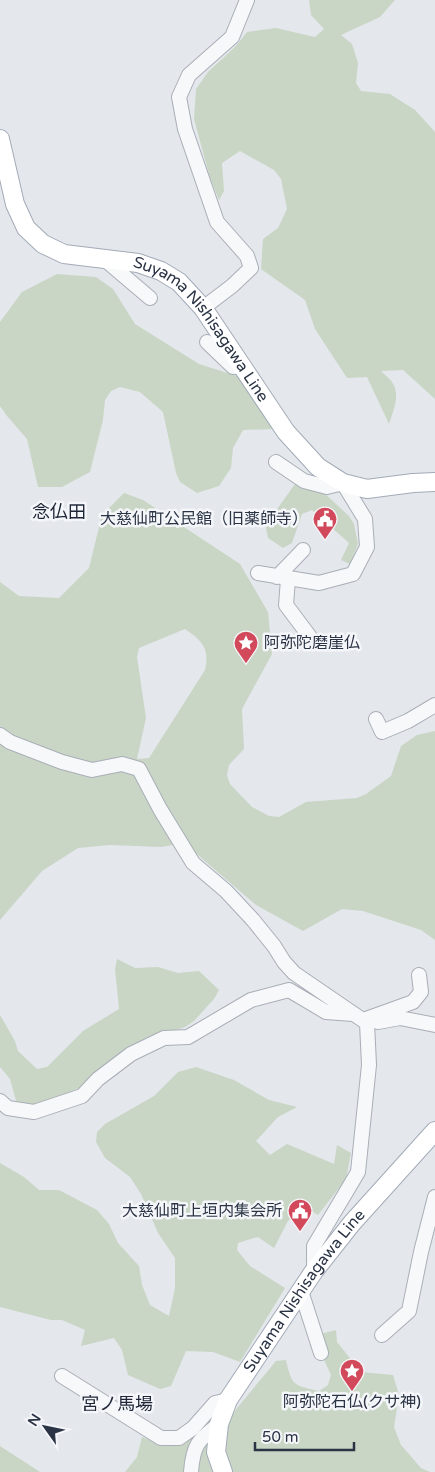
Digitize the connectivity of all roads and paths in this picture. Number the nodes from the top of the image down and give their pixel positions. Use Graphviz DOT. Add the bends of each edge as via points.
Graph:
graph roads {
  1 [pos="247,0"];
  2 [pos="0,139"];
  3 [pos="104,259"];
  4 [pos="150,298"];
  5 [pos="203,308"];
  6 [pos="207,342"];
  7 [pos="243,367"];
  8 [pos="276,462"];
  9 [pos="435,482"];
  10 [pos="343,483"];
  11 [pos="303,550"];
  12 [pos="258,573"];
  13 [pos="282,578"];
  14 [pos="310,638"];
  15 [pos="435,704"];
  16 [pos="376,718"];
  17 [pos="0,735"];
  18 [pos="419,975"];
  19 [pos="361,1019"];
  20 [pos="435,1025"];
  21 [pos="0,1101"];
  22 [pos="435,1131"];
  23 [pos="435,1197"];
  24 [pos="314,1271"];
  25 [pos="301,1291"];
  26 [pos="382,1335"];
  27 [pos="321,1353"];
  28 [pos="62,1376"];
  29 [pos="228,1400"];
  30 [pos="219,1424"];
  31 [pos="191,1472"];
  32 [pos="223,1472"];
  1 -- 5 [label="street" via="232,36 190,75 179,97 185,129 218,222 247,256 251,268"];
  2 -- 3 [label="main road, Suyama Nishisagawa Line" via="15,204 26,228 43,244 64,254"];
  3 -- 4 [label="street"];
  3 -- 5 [label="main road, Suyama Nishisagawa Line" via="138,263 161,271 179,282"];
  5 -- 7 [label="main road, Suyama Nishisagawa Line"];
  6 -- 7 [label="street" via="233,367"];
  7 -- 10 [label="main road, Suyama Nishisagawa Line" via="286,432 318,467"];
  8 -- 10 [label="street" via="304,481 327,487"];
  9 -- 10 [label="main road, Suyama Nishisagawa Line" via="367,489"];
  10 -- 13 [label="street" via="365,519 366,547 353,574 320,583"];
  11 -- 13 [label="street"];
  12 -- 13 [label="street"];
  13 -- 14 [label="street" via="286,606"];
  15 -- 16 [label="street" via="408,722 382,732"];
  17 -- 19 [label="street" via="62,762 92,770 122,764 139,769 194,863 253,920 294,973"];
  18 -- 19 [label="street" via="421,992 413,1002"];
  19 -- 20 [label="street" via="400,1018"];
  19 -- 21 [label="street" via="326,1012 289,990 250,1000 188,1037 164,1038 131,1054 82,1096 34,1112 8,1108"];
  19 -- 24 [label="street" via="369,1065 358,1172 314,1246"];
  22 -- 24 [label="main road, Suyama Nishisagawa Line" via="352,1223"];
  23 -- 26 [label="street" via="409,1311"];
  24 -- 25 [label="main road, Suyama Nishisagawa Line"];
  25 -- 27 [label="street"];
  25 -- 29 [label="main road, Suyama Nishisagawa Line"];
  28 -- 29 [label="street" via="161,1438 179,1438 193,1428 215,1403"];
  29 -- 30 [label="main road, Suyama Nishisagawa Line"];
  30 -- 31 [label="street" via="202,1437 194,1450"];
  30 -- 32 [label="main road, Suyama Nishisagawa Line" via="216,1452"];
}
